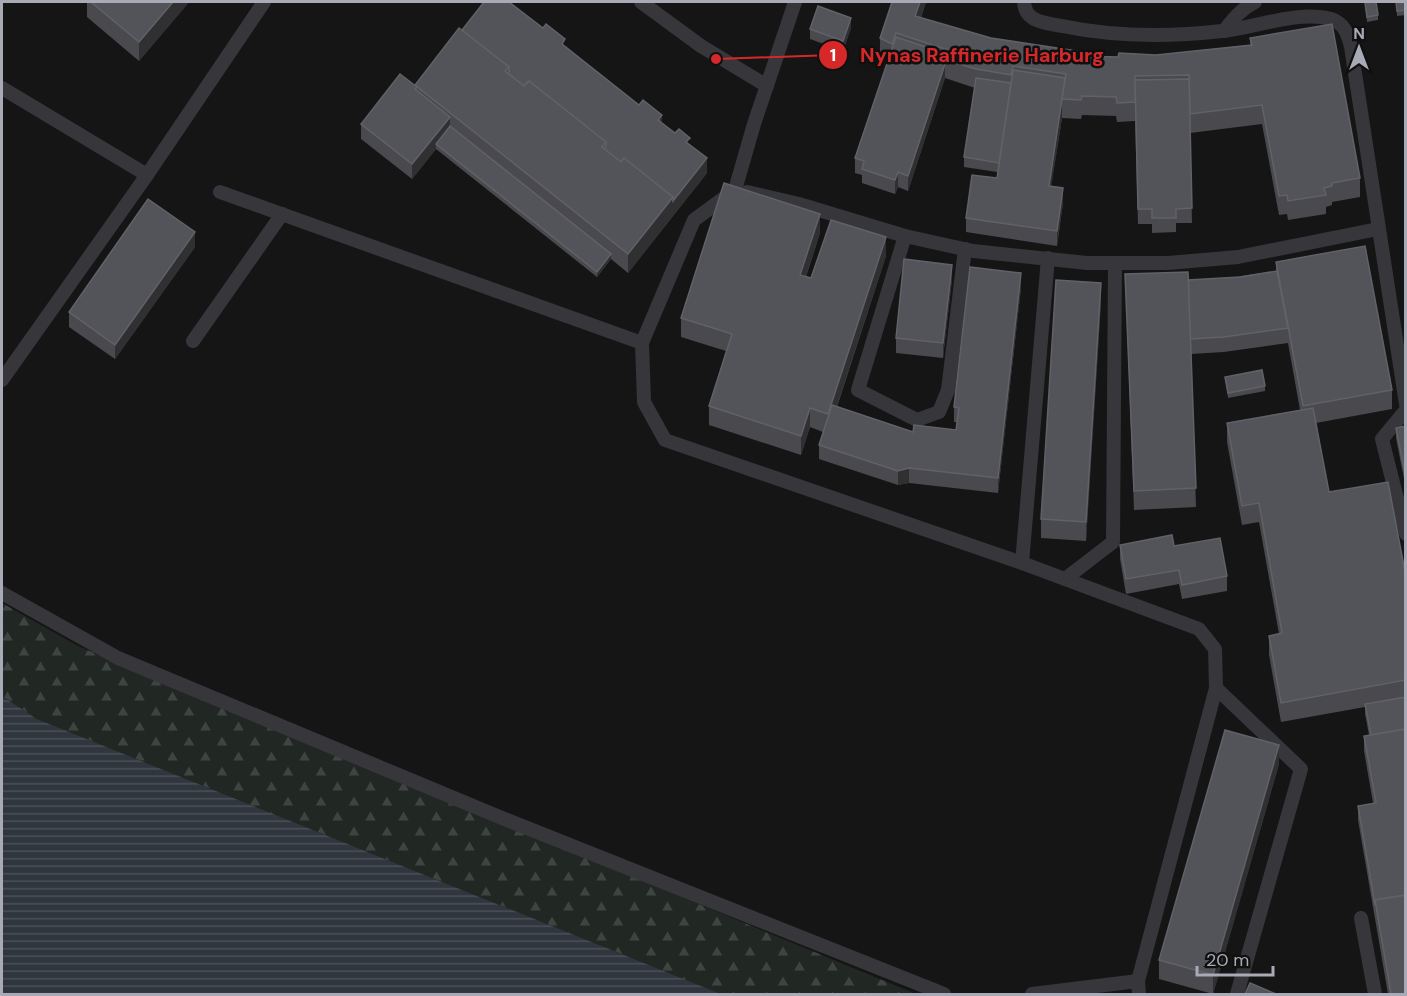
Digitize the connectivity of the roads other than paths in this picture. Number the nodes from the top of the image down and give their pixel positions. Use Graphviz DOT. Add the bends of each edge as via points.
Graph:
graph roads {
  1 [pos="264,2"];
  2 [pos="641,2"];
  3 [pos="795,2"];
  4 [pos="1024,2"];
  5 [pos="1255,2"];
  6 [pos="1224,31"];
  7 [pos="767,86"];
  8 [pos="2,88"];
  9 [pos="147,175"];
  10 [pos="735,190"];
  11 [pos="220,192"];
  12 [pos="282,214"];
  13 [pos="1378,229"];
  14 [pos="905,236"];
  15 [pos="965,249"];
  16 [pos="1048,258"];
  17 [pos="1114,263"];
  18 [pos="193,341"];
  19 [pos="642,343"];
  20 [pos="2,380"];
  21 [pos="1406,404"];
  22 [pos="1406,410"];
  23 [pos="1406,534"];
  24 [pos="1022,563"];
  25 [pos="1065,579"];
  26 [pos="2,593"];
  27 [pos="1216,688"];
  28 [pos="1361,918"];
  29 [pos="1139,988"];
  30 [pos="944,994"];
  31 [pos="1032,994"];
  32 [pos="1238,994"];
  33 [pos="1375,994"];
  1 -- 9 [label="lane"];
  2 -- 7 [label="lane" via="701,46"];
  3 -- 7 [label="lane"];
  4 -- 6 [label="lane" via="1024,9 1035,20 1082,30 1161,36"];
  5 -- 6 [label="lane" via="1244,7"];
  6 -- 13 [label="lane" via="1316,17 1334,20 1345,29"];
  7 -- 10 [label="lane"];
  8 -- 9 [label="lane"];
  9 -- 20 [label="lane"];
  10 -- 14 [label="lane" via="799,204"];
  10 -- 19 [label="lane" via="694,220"];
  11 -- 12 [label="lane"];
  12 -- 18 [label="lane"];
  12 -- 19 [label="lane"];
  13 -- 17 [label="lane" via="1238,257"];
  13 -- 21 [label="lane"];
  14 -- 15 [label="lane"];
  14 -- 15 [label="lane" via="858,390 917,420 939,412 948,390"];
  15 -- 16 [label="lane"];
  16 -- 17 [label="lane"];
  16 -- 24 [label="lane"];
  17 -- 25 [label="lane" via="1113,542"];
  19 -- 24 [label="lane" via="644,402 665,440"];
  22 -- 23 [label="lane" via="1382,439"];
  24 -- 25 [label="lane"];
  25 -- 27 [label="lane" via="1199,629 1215,650"];
  26 -- 30 [label="lane" via="118,658 502,818"];
  27 -- 29 [label="lane"];
  27 -- 32 [label="lane" via="1301,769"];
  28 -- 33 [label="lane"];
  29 -- 31 [label="lane"];
}
